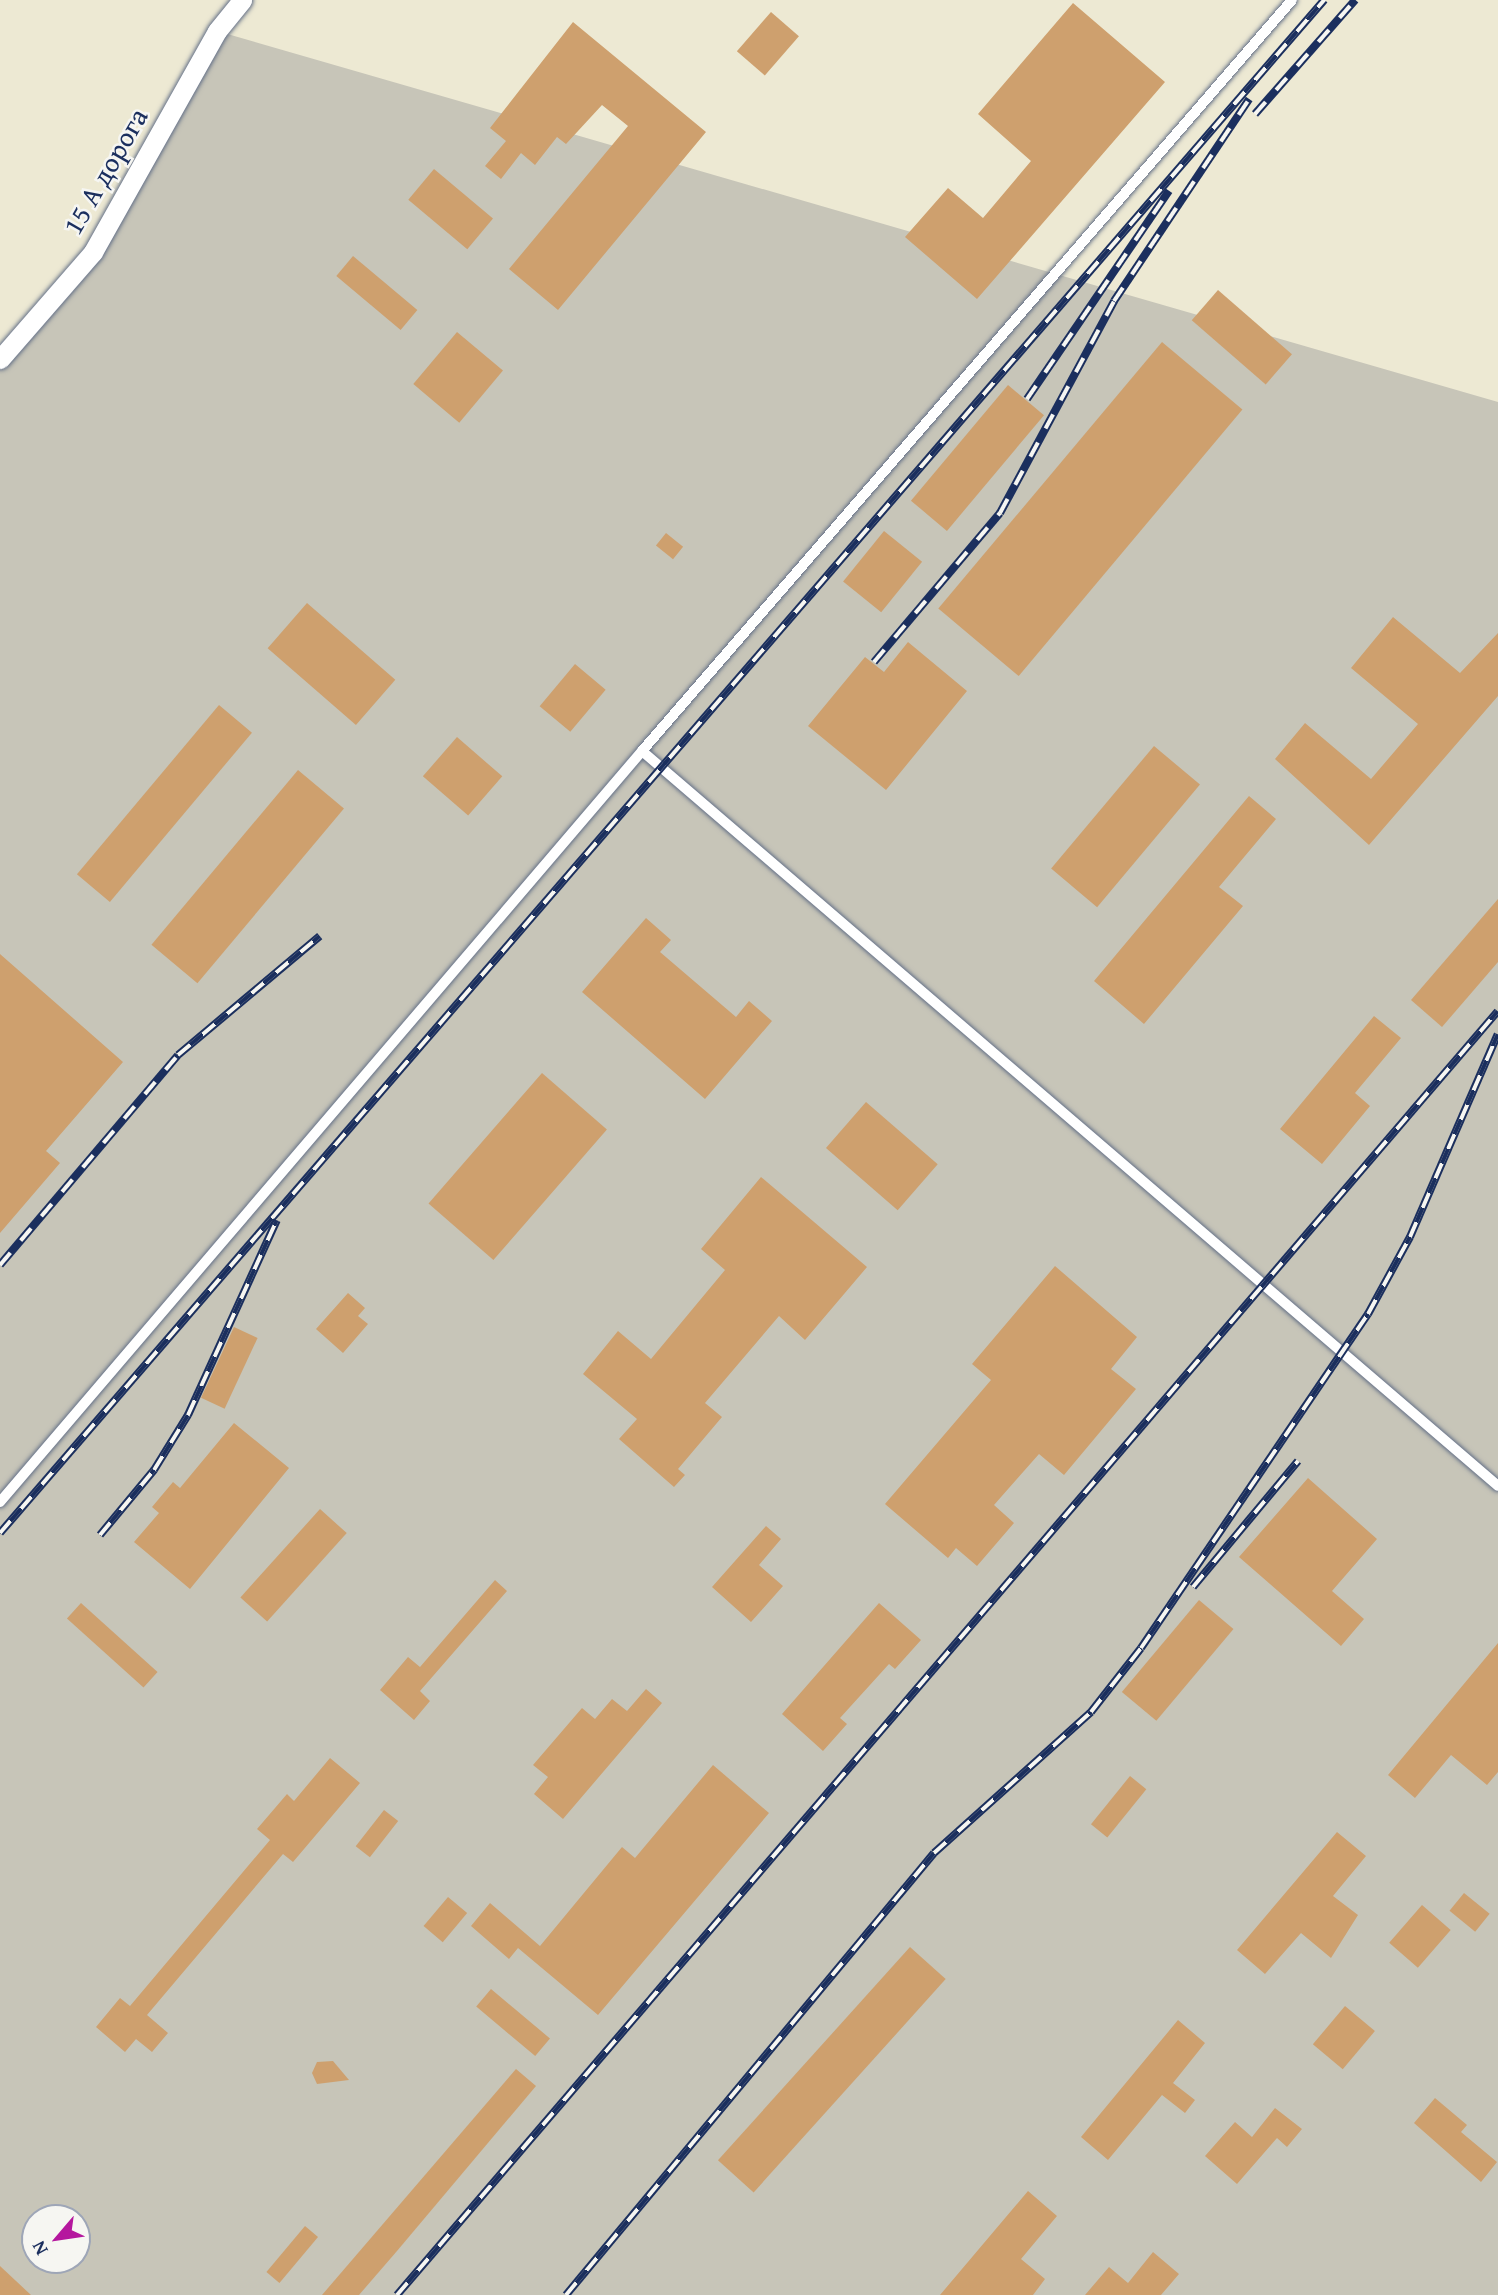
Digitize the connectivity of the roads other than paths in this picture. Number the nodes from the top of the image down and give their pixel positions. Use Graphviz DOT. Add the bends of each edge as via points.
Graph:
graph roads {
  1 [pos="242,0"];
  2 [pos="1292,0"];
  3 [pos="0,359"];
  4 [pos="642,751"];
  5 [pos="1498,1486"];
  6 [pos="0,1502"];
  1 -- 3 [label="street, 15 А дорога" via="217,31 93,252"];
  2 -- 4 [label="lane"];
  4 -- 5 [label="lane"];
  4 -- 6 [label="lane"];
}
